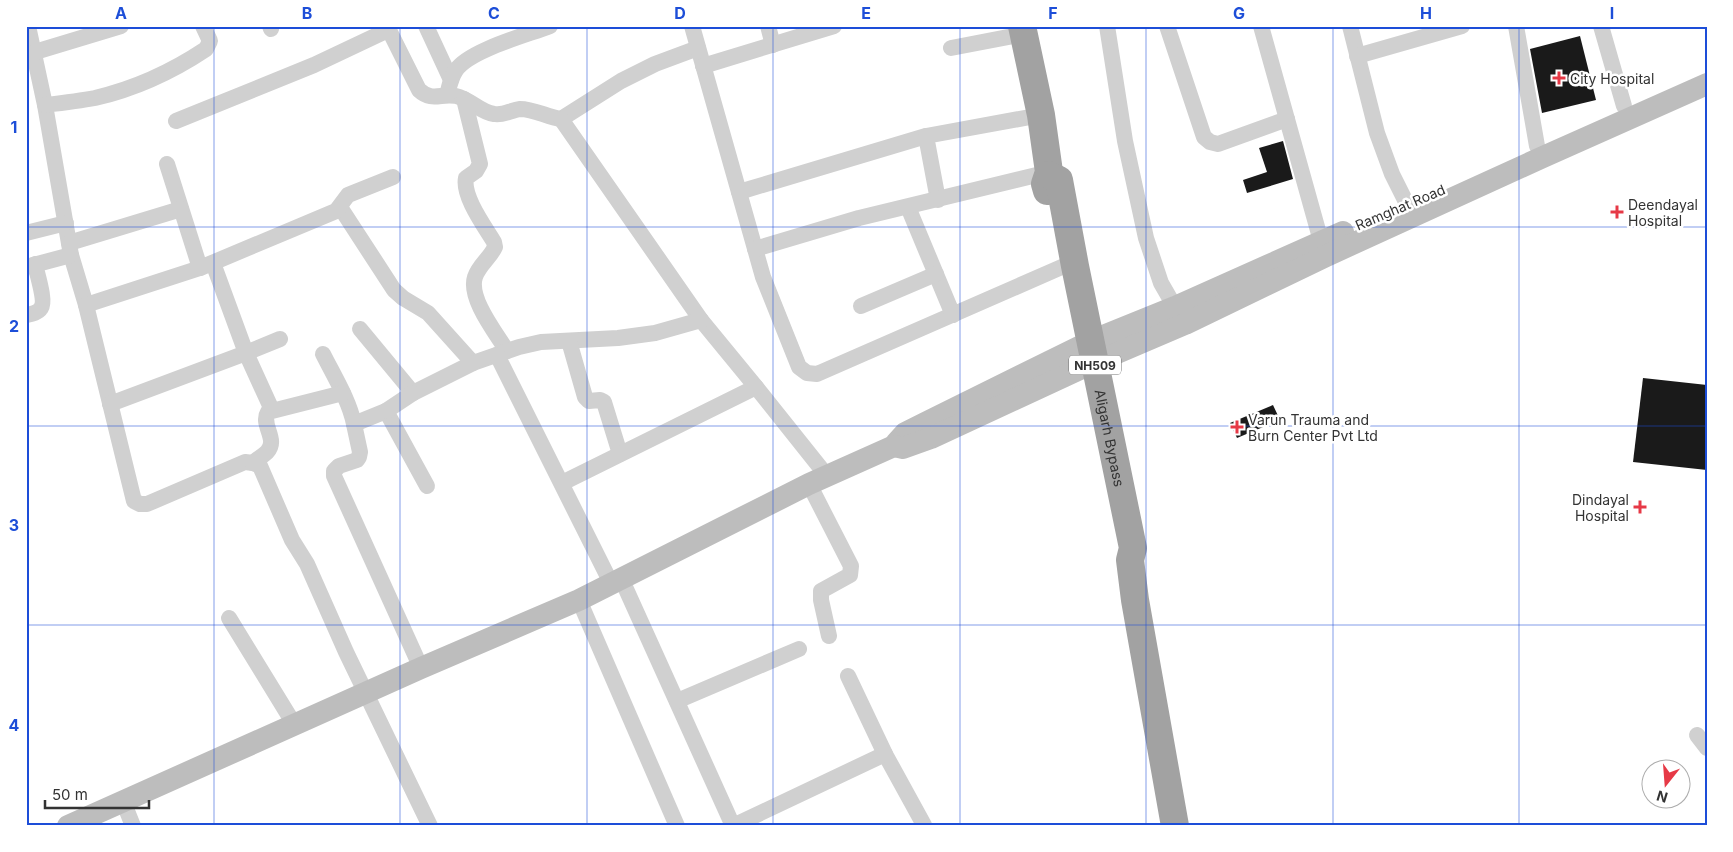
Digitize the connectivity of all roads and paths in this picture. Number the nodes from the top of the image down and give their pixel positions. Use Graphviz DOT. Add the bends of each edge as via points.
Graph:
graph roads {
  1 [pos="28,26"];
  2 [pos="121,26"];
  3 [pos="203,26"];
  4 [pos="426,26"];
  5 [pos="550,26"];
  6 [pos="692,26"];
  7 [pos="768,26"];
  8 [pos="834,26"];
  9 [pos="1107,26"];
  10 [pos="1167,26"];
  11 [pos="1260,26"];
  12 [pos="1350,26"];
  13 [pos="1462,26"];
  14 [pos="1516,26"];
  15 [pos="1601,26"];
  16 [pos="387,28"];
  17 [pos="1023,30"];
  18 [pos="774,45"];
  19 [pos="698,48"];
  20 [pos="951,48"];
  21 [pos="35,52"];
  22 [pos="1357,56"];
  23 [pos="703,66"];
  24 [pos="1707,68"];
  25 [pos="1707,84"];
  26 [pos="449,88"];
  27 [pos="464,99"];
  28 [pos="45,105"];
  29 [pos="1624,106"];
  30 [pos="1041,115"];
  31 [pos="561,119"];
  32 [pos="1287,119"];
  33 [pos="176,122"];
  34 [pos="926,136"];
  35 [pos="1537,146"];
  36 [pos="167,164"];
  37 [pos="1049,173"];
  38 [pos="393,177"];
  39 [pos="739,192"];
  40 [pos="938,200"];
  41 [pos="340,207"];
  42 [pos="908,207"];
  43 [pos="181,209"];
  44 [pos="1410,210"];
  45 [pos="66,223"];
  46 [pos="26,233"];
  47 [pos="70,249"];
  48 [pos="755,249"];
  49 [pos="1324,249"];
  50 [pos="206,265"];
  51 [pos="31,266"];
  52 [pos="1064,266"];
  53 [pos="936,274"];
  54 [pos="86,305"];
  55 [pos="861,306"];
  56 [pos="26,315"];
  57 [pos="953,315"];
  58 [pos="1180,315"];
  59 [pos="701,320"];
  60 [pos="360,328"];
  61 [pos="280,339"];
  62 [pos="569,341"];
  63 [pos="246,353"];
  64 [pos="502,353"];
  65 [pos="323,354"];
  66 [pos="1086,355"];
  67 [pos="473,363"];
  68 [pos="756,386"];
  69 [pos="342,393"];
  70 [pos="413,393"];
  71 [pos="110,404"];
  72 [pos="272,410"];
  73 [pos="386,410"];
  74 [pos="354,424"];
  75 [pos="620,454"];
  76 [pos="253,462"];
  77 [pos="818,480"];
  78 [pos="562,483"];
  79 [pos="427,486"];
  80 [pos="616,581"];
  81 [pos="579,600"];
  82 [pos="229,618"];
  83 [pos="829,636"];
  84 [pos="799,650"];
  85 [pos="421,668"];
  86 [pos="848,676"];
  87 [pos="365,693"];
  88 [pos="678,701"];
  89 [pos="294,724"];
  90 [pos="885,754"];
  91 [pos="123,801"];
  92 [pos="75,824"];
  93 [pos="924,824"];
  94 [pos="133,826"];
  95 [pos="430,826"];
  96 [pos="677,826"];
  97 [pos="733,826"];
  98 [pos="1175,826"];
  1 -- 21 [label="street"];
  2 -- 21 [label="street"];
  3 -- 28 [label="street" via="210,41 206,50 150,80 94,98"];
  4 -- 26 [label="street"];
  5 -- 26 [label="street" via="466,60 456,70"];
  6 -- 19 [label="street"];
  7 -- 18 [label="street"];
  8 -- 18 [label="street"];
  9 -- 58 [label="street" via="1125,141 1146,238 1160,283"];
  10 -- 32 [label="street" via="1204,137 1210,142 1218,144"];
  11 -- 32 [label="street"];
  12 -- 22 [label="street"];
  13 -- 22 [label="street"];
  14 -- 35 [label="street"];
  15 -- 29 [label="street"];
  16 -- 26 [label="street" via="420,90 433,97"];
  16 -- 33 [label="street" via="314,65"];
  17 -- 20 [label="street"];
  17 -- 30 [label="highway, Aligarh Bypass / NH509"];
  18 -- 23 [label="street"];
  19 -- 23 [label="street"];
  19 -- 31 [label="street" via="621,80"];
  21 -- 28 [label="street"];
  22 -- 44 [label="street" via="1377,133"];
  23 -- 39 [label="street"];
  24 -- 29 [label="main road, Ramghat Road"];
  25 -- 44 [label="main road, Ramghat Road"];
  26 -- 27 [label="street"];
  27 -- 31 [label="street" via="496,115 520,109"];
  27 -- 64 [label="street" via="480,164 465,183 470,201 495,247 475,277 474,288 476,299"];
  28 -- 45 [label="street"];
  29 -- 35 [label="main road, Ramghat Road"];
  30 -- 34 [label="street"];
  30 -- 37 [label="highway, Aligarh Bypass / NH509"];
  31 -- 59 [label="street"];
  32 -- 49 [label="street"];
  34 -- 39 [label="street"];
  34 -- 40 [label="street"];
  35 -- 44 [label="main road, Ramghat Road"];
  36 -- 43 [label="street"];
  37 -- 40 [label="street"];
  37 -- 52 [label="highway, Aligarh Bypass / NH509" via="1045,184"];
  37 -- 66 [label="highway, Aligarh Bypass / NH509" via="1059,180"];
  38 -- 41 [label="street" via="348,195"];
  39 -- 48 [label="street"];
  40 -- 42 [label="street"];
  41 -- 50 [label="street"];
  41 -- 67 [label="street" via="394,290 428,313"];
  42 -- 48 [label="street"];
  42 -- 53 [label="street"];
  43 -- 47 [label="street"];
  43 -- 50 [label="street"];
  44 -- 49 [label="main road, Ramghat Road"];
  45 -- 46 [label="street"];
  45 -- 47 [label="street"];
  47 -- 51 [label="street"];
  47 -- 54 [label="street"];
  48 -- 57 [label="street" via="799,367 807,373 817,374"];
  49 -- 58 [label="main road, Ramghat Road"];
  50 -- 54 [label="street"];
  50 -- 63 [label="street"];
  51 -- 56 [label="street" via="43,301 42,308"];
  52 -- 57 [label="street"];
  52 -- 66 [label="highway, Aligarh Bypass / NH509"];
  53 -- 55 [label="street"];
  53 -- 57 [label="street"];
  54 -- 71 [label="street"];
  58 -- 66 [label="main road, Ramghat Road"];
  59 -- 62 [label="street" via="656,333"];
  59 -- 68 [label="street"];
  60 -- 70 [label="street"];
  61 -- 63 [label="street"];
  62 -- 64 [label="street" via="541,342"];
  62 -- 75 [label="street" via="585,397 589,401 604,402"];
  63 -- 71 [label="street"];
  63 -- 72 [label="street"];
  64 -- 67 [label="street"];
  64 -- 78 [label="street"];
  65 -- 69 [label="street"];
  66 -- 77 [label="main road, Ramghat Road" via="931,438 903,448 894,446"];
  66 -- 98 [label="highway, Aligarh Bypass / NH509" via="1121,549 1130,560"];
  67 -- 70 [label="street"];
  68 -- 75 [label="street"];
  68 -- 77 [label="street"];
  69 -- 72 [label="street"];
  69 -- 74 [label="street"];
  70 -- 73 [label="street"];
  71 -- 76 [label="street" via="134,501 140,504 147,504 245,462"];
  72 -- 76 [label="street" via="266,416 271,445"];
  73 -- 74 [label="street"];
  73 -- 79 [label="street"];
  74 -- 85 [label="street" via="359,457 339,466 334,476"];
  75 -- 78 [label="street"];
  76 -- 87 [label="street" via="260,466"];
  77 -- 80 [label="main road, Ramghat Road"];
  77 -- 83 [label="street" via="851,566 850,575 821,591"];
  78 -- 80 [label="street"];
  80 -- 81 [label="main road, Ramghat Road"];
  80 -- 88 [label="street"];
  81 -- 85 [label="main road, Ramghat Road"];
  81 -- 96 [label="street"];
  82 -- 89 [label="street"];
  84 -- 88 [label="street"];
  85 -- 87 [label="main road, Ramghat Road"];
  86 -- 90 [label="street"];
  87 -- 89 [label="main road, Ramghat Road"];
  87 -- 95 [label="street"];
  88 -- 97 [label="street"];
  89 -- 91 [label="main road, Ramghat Road"];
  90 -- 93 [label="street"];
  90 -- 97 [label="street"];
  91 -- 92 [label="main road, Ramghat Road"];
  91 -- 94 [label="street"];
}
